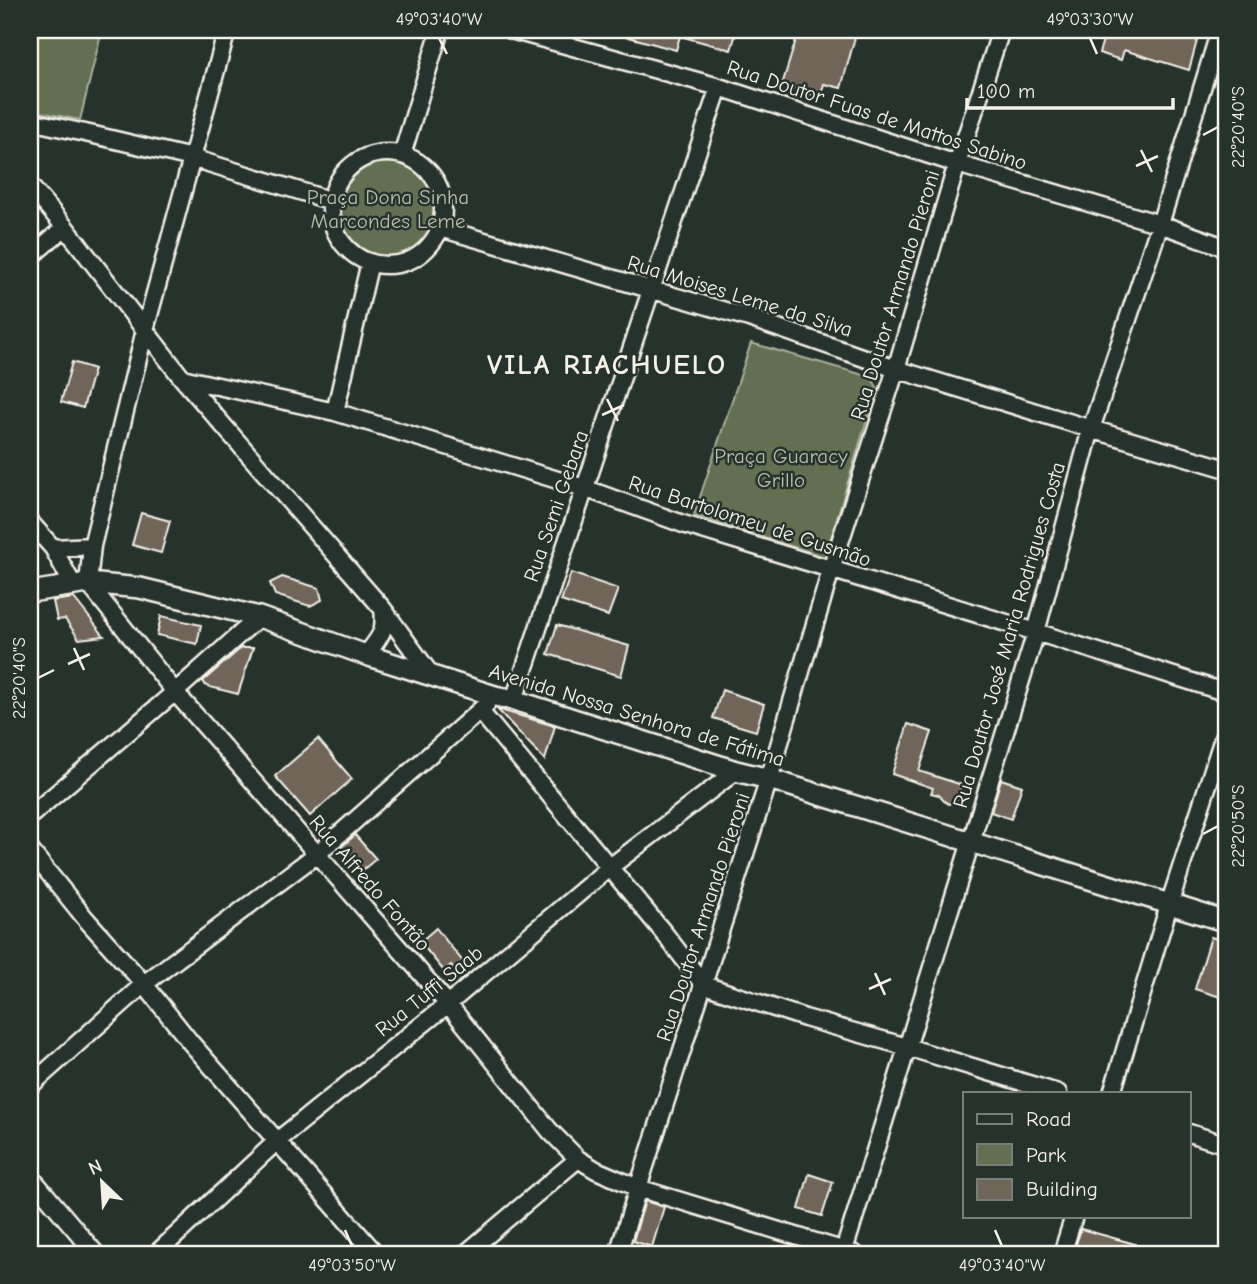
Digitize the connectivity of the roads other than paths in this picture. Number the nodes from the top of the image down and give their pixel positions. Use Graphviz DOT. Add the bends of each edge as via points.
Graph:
graph roads {
  1 [pos="227,30"];
  2 [pos="440,30"];
  3 [pos="511,30"];
  4 [pos="1001,30"];
  5 [pos="1220,30"];
  6 [pos="719,87"];
  7 [pos="30,121"];
  8 [pos="402,155"];
  9 [pos="192,158"];
  10 [pos="957,164"];
  11 [pos="30,186"];
  12 [pos="332,201"];
  13 [pos="1160,225"];
  14 [pos="65,227"];
  15 [pos="440,228"];
  16 [pos="1227,248"];
  17 [pos="30,257"];
  18 [pos="370,262"];
  19 [pos="652,290"];
  20 [pos="145,330"];
  21 [pos="896,369"];
  22 [pos="182,378"];
  23 [pos="258,395"];
  24 [pos="208,408"];
  25 [pos="335,412"];
  26 [pos="1091,429"];
  27 [pos="1227,469"];
  28 [pos="584,488"];
  29 [pos="30,522"];
  30 [pos="92,545"];
  31 [pos="53,548"];
  32 [pos="831,569"];
  33 [pos="80,584"];
  34 [pos="30,592"];
  35 [pos="383,608"];
  36 [pos="259,617"];
  37 [pos="1036,632"];
  38 [pos="366,655"];
  39 [pos="431,675"];
  40 [pos="176,692"];
  41 [pos="1227,693"];
  42 [pos="504,698"];
  43 [pos="480,712"];
  44 [pos="1227,726"];
  45 [pos="736,771"];
  46 [pos="769,779"];
  47 [pos="30,816"];
  48 [pos="970,842"];
  49 [pos="30,850"];
  50 [pos="317,854"];
  51 [pos="610,867"];
  52 [pos="1169,905"];
  53 [pos="1227,922"];
  54 [pos="144,984"];
  55 [pos="704,985"];
  56 [pos="447,1004"];
  57 [pos="907,1047"];
  58 [pos="30,1086"];
  59 [pos="1055,1092"];
  60 [pos="1112,1092"];
  61 [pos="1190,1133"];
  62 [pos="277,1141"];
  63 [pos="1227,1145"];
  64 [pos="578,1159"];
  65 [pos="30,1176"];
  66 [pos="638,1188"];
  67 [pos="1073,1218"];
  68 [pos="848,1253"];
  69 [pos="96,1254"];
  70 [pos="156,1254"];
  71 [pos="376,1254"];
  72 [pos="465,1254"];
  73 [pos="618,1254"];
  74 [pos="1062,1254"];
  1 -- 9 [label="street"];
  2 -- 8 [label="street"];
  3 -- 6 [label="street, Rua Doutor Fuas de Mattos Sabino"];
  4 -- 10 [label="street, Rua Doutor Armando Pieroni"];
  5 -- 13 [label="street, Rua Doutor José Maria Rodrigues Costa"];
  6 -- 10 [label="street, Rua Doutor Fuas de Mattos Sabino"];
  6 -- 19 [label="street, Rua Semi Gebara"];
  7 -- 9 [label="street"];
  8 -- 12 [label="street" via="379,154 357,162 340,179"];
  8 -- 15 [label="street" via="423,165 437,183 443,205"];
  9 -- 12 [label="street"];
  9 -- 20 [label="street"];
  10 -- 13 [label="street, Rua Doutor Fuas de Mattos Sabino"];
  10 -- 21 [label="street, Rua Doutor Armando Pieroni"];
  11 -- 14 [label="street"];
  12 -- 18 [label="street" via="333,223 343,243"];
  13 -- 16 [label="street, Rua Doutor Fuas de Mattos Sabino"];
  13 -- 26 [label="street, Rua Doutor José Maria Rodrigues Costa"];
  14 -- 17 [label="street"];
  14 -- 20 [label="street"];
  15 -- 18 [label="street" via="418,256 395,264"];
  15 -- 19 [label="street, Rua Moises Leme da Silva"];
  18 -- 25 [label="street"];
  19 -- 21 [label="street, Rua Moises Leme da Silva"];
  19 -- 28 [label="street, Rua Semi Gebara"];
  20 -- 22 [label="street"];
  20 -- 30 [label="street"];
  21 -- 26 [label="street, Rua Moises Leme da Silva"];
  21 -- 32 [label="street, Rua Doutor Armando Pieroni"];
  22 -- 23 [label="street, Rua Bartolomeu de Gusmão"];
  22 -- 24 [label="street"];
  23 -- 24 [label="street, Rua Bartolomeu de Gusmão" via="225,398"];
  23 -- 25 [label="street, Rua Bartolomeu de Gusmão"];
  24 -- 35 [label="street"];
  25 -- 28 [label="street, Rua Bartolomeu de Gusmão"];
  26 -- 27 [label="street, Rua Moises Leme da Silva"];
  26 -- 37 [label="street, Rua Doutor José Maria Rodrigues Costa"];
  28 -- 32 [label="street, Rua Bartolomeu de Gusmão"];
  28 -- 42 [label="street, Rua Semi Gebara"];
  29 -- 31 [label="street, Rua Alfredo Fontão"];
  30 -- 31 [label="street"];
  30 -- 33 [label="street"];
  31 -- 33 [label="street, Rua Alfredo Fontão"];
  32 -- 37 [label="street, Rua Bartolomeu de Gusmão"];
  32 -- 46 [label="street, Rua Doutor Armando Pieroni"];
  33 -- 34 [label="street, Avenida Nossa Senhora de Fátima"];
  33 -- 36 [label="street, Avenida Nossa Senhora de Fátima" via="140,588"];
  33 -- 40 [label="street, Rua Alfredo Fontão"];
  35 -- 38 [label="street" via="385,624"];
  35 -- 39 [label="street"];
  36 -- 38 [label="street, Avenida Nossa Senhora de Fátima"];
  36 -- 40 [label="street"];
  37 -- 41 [label="street, Rua Bartolomeu de Gusmão"];
  37 -- 48 [label="street, Rua Doutor José Maria Rodrigues Costa"];
  38 -- 39 [label="street, Avenida Nossa Senhora de Fátima"];
  39 -- 42 [label="street, Avenida Nossa Senhora de Fátima"];
  40 -- 47 [label="street"];
  40 -- 50 [label="street, Rua Alfredo Fontão"];
  42 -- 43 [label="street"];
  42 -- 45 [label="street, Avenida Nossa Senhora de Fátima"];
  43 -- 50 [label="street"];
  43 -- 51 [label="street"];
  44 -- 52 [label="street"];
  45 -- 46 [label="street, Avenida Nossa Senhora de Fátima"];
  45 -- 51 [label="street, Rua Tuffi Saab"];
  46 -- 48 [label="street, Avenida Nossa Senhora de Fátima"];
  46 -- 55 [label="street, Rua Doutor Armando Pieroni"];
  48 -- 52 [label="street, Avenida Nossa Senhora de Fátima"];
  48 -- 57 [label="street, Rua Doutor José Maria Rodrigues Costa"];
  49 -- 54 [label="street"];
  50 -- 54 [label="street"];
  50 -- 56 [label="street, Rua Alfredo Fontão"];
  51 -- 55 [label="street"];
  51 -- 56 [label="street, Rua Tuffi Saab"];
  52 -- 53 [label="street, Avenida Nossa Senhora de Fátima"];
  52 -- 60 [label="street"];
  54 -- 58 [label="street"];
  54 -- 62 [label="street"];
  55 -- 57 [label="street"];
  55 -- 66 [label="street, Rua Doutor Armando Pieroni"];
  56 -- 62 [label="street, Rua Tuffi Saab"];
  56 -- 64 [label="street, Rua Alfredo Fontão"];
  57 -- 59 [label="street"];
  57 -- 68 [label="street, Rua Doutor José Maria Rodrigues Costa"];
  61 -- 63 [label="street"];
  62 -- 70 [label="street, Rua Tuffi Saab"];
  62 -- 71 [label="street"];
  64 -- 66 [label="street, Rua Alfredo Fontão"];
  64 -- 72 [label="street"];
  65 -- 69 [label="street"];
  66 -- 68 [label="street, Rua Alfredo Fontão"];
  66 -- 73 [label="street, Rua Doutor Armando Pieroni"];
  67 -- 74 [label="street"];
}
